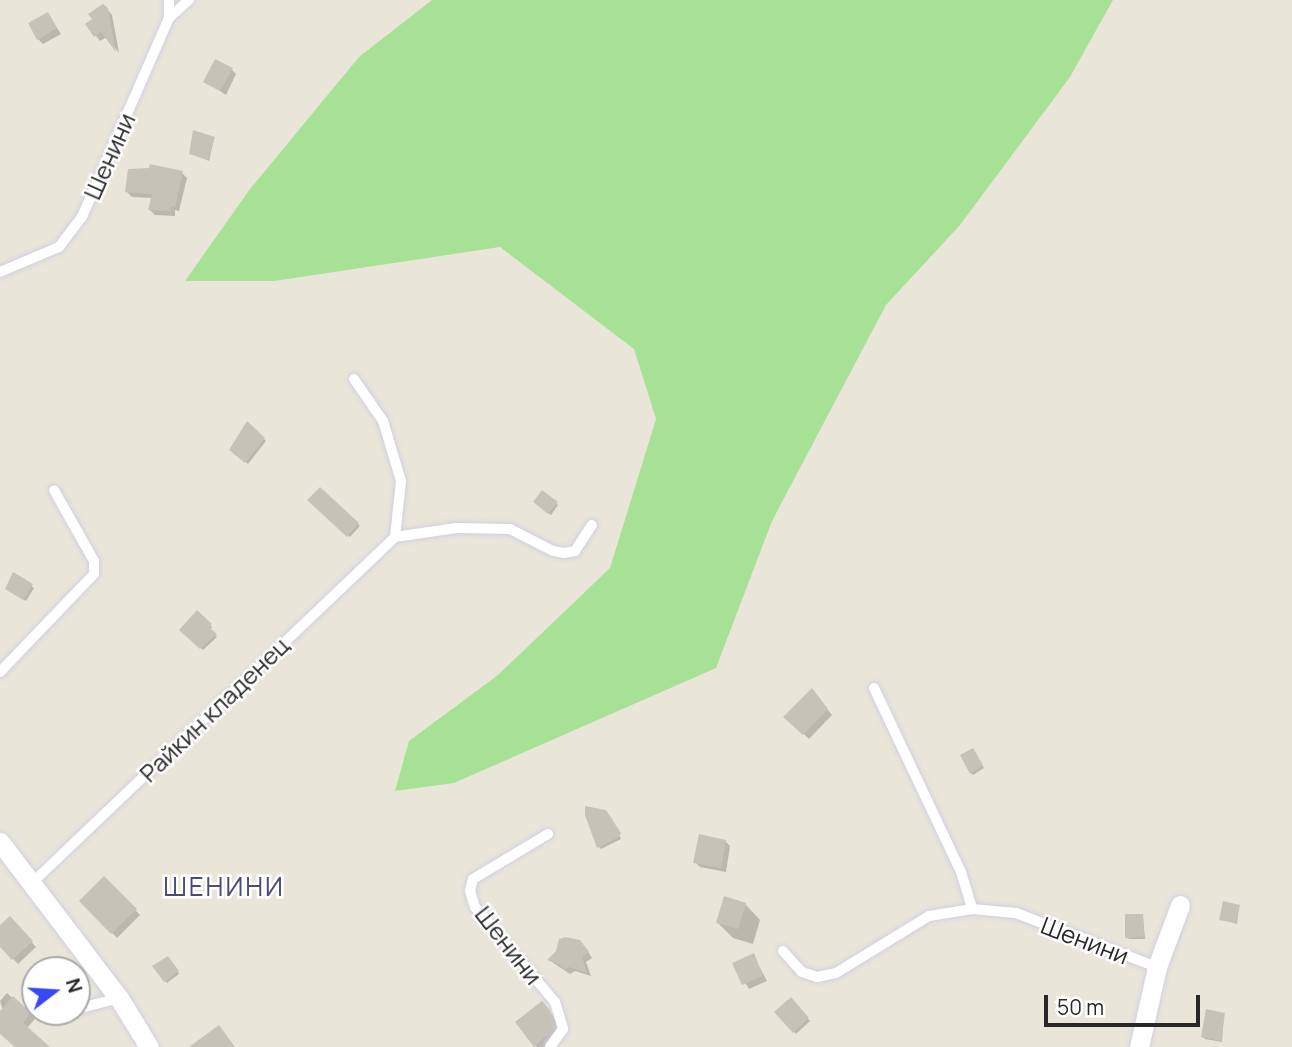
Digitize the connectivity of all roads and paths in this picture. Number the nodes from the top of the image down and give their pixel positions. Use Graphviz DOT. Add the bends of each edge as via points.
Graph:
graph roads {
  1 [pos="169,0"];
  2 [pos="189,0"];
  3 [pos="169,18"];
  4 [pos="0,272"];
  5 [pos="354,379"];
  6 [pos="54,490"];
  7 [pos="592,525"];
  8 [pos="395,537"];
  9 [pos="0,672"];
  10 [pos="874,688"];
  11 [pos="548,834"];
  12 [pos="0,842"];
  13 [pos="33,882"];
  14 [pos="1180,905"];
  15 [pos="972,909"];
  16 [pos="783,951"];
  17 [pos="1157,967"];
  18 [pos="118,998"];
  19 [pos="91,1005"];
  20 [pos="149,1047"];
  21 [pos="550,1047"];
  22 [pos="1139,1047"];
  1 -- 3 [label="lane, Шенини"];
  2 -- 3 [label="lane"];
  3 -- 4 [label="lane, Шенини" via="82,217 59,247"];
  5 -- 8 [label="lane" via="383,421 401,481"];
  6 -- 9 [label="lane" via="94,561 94,574"];
  7 -- 8 [label="lane" via="575,551 564,553 510,529 456,528"];
  8 -- 13 [label="lane, Райкин кладенец"];
  10 -- 15 [label="lane" via="961,872"];
  11 -- 21 [label="lane, Шенини" via="473,879 470,891 475,906 555,1002 563,1029"];
  12 -- 13 [label="street"];
  13 -- 18 [label="street"];
  14 -- 17 [label="street, Шенини"];
  15 -- 16 [label="lane, Шенини" via="929,916 836,973 817,977 802,972"];
  15 -- 17 [label="lane, Шенини" via="1016,913"];
  17 -- 22 [label="street, Шенини"];
  18 -- 19 [label="lane"];
  18 -- 20 [label="street"];
}
